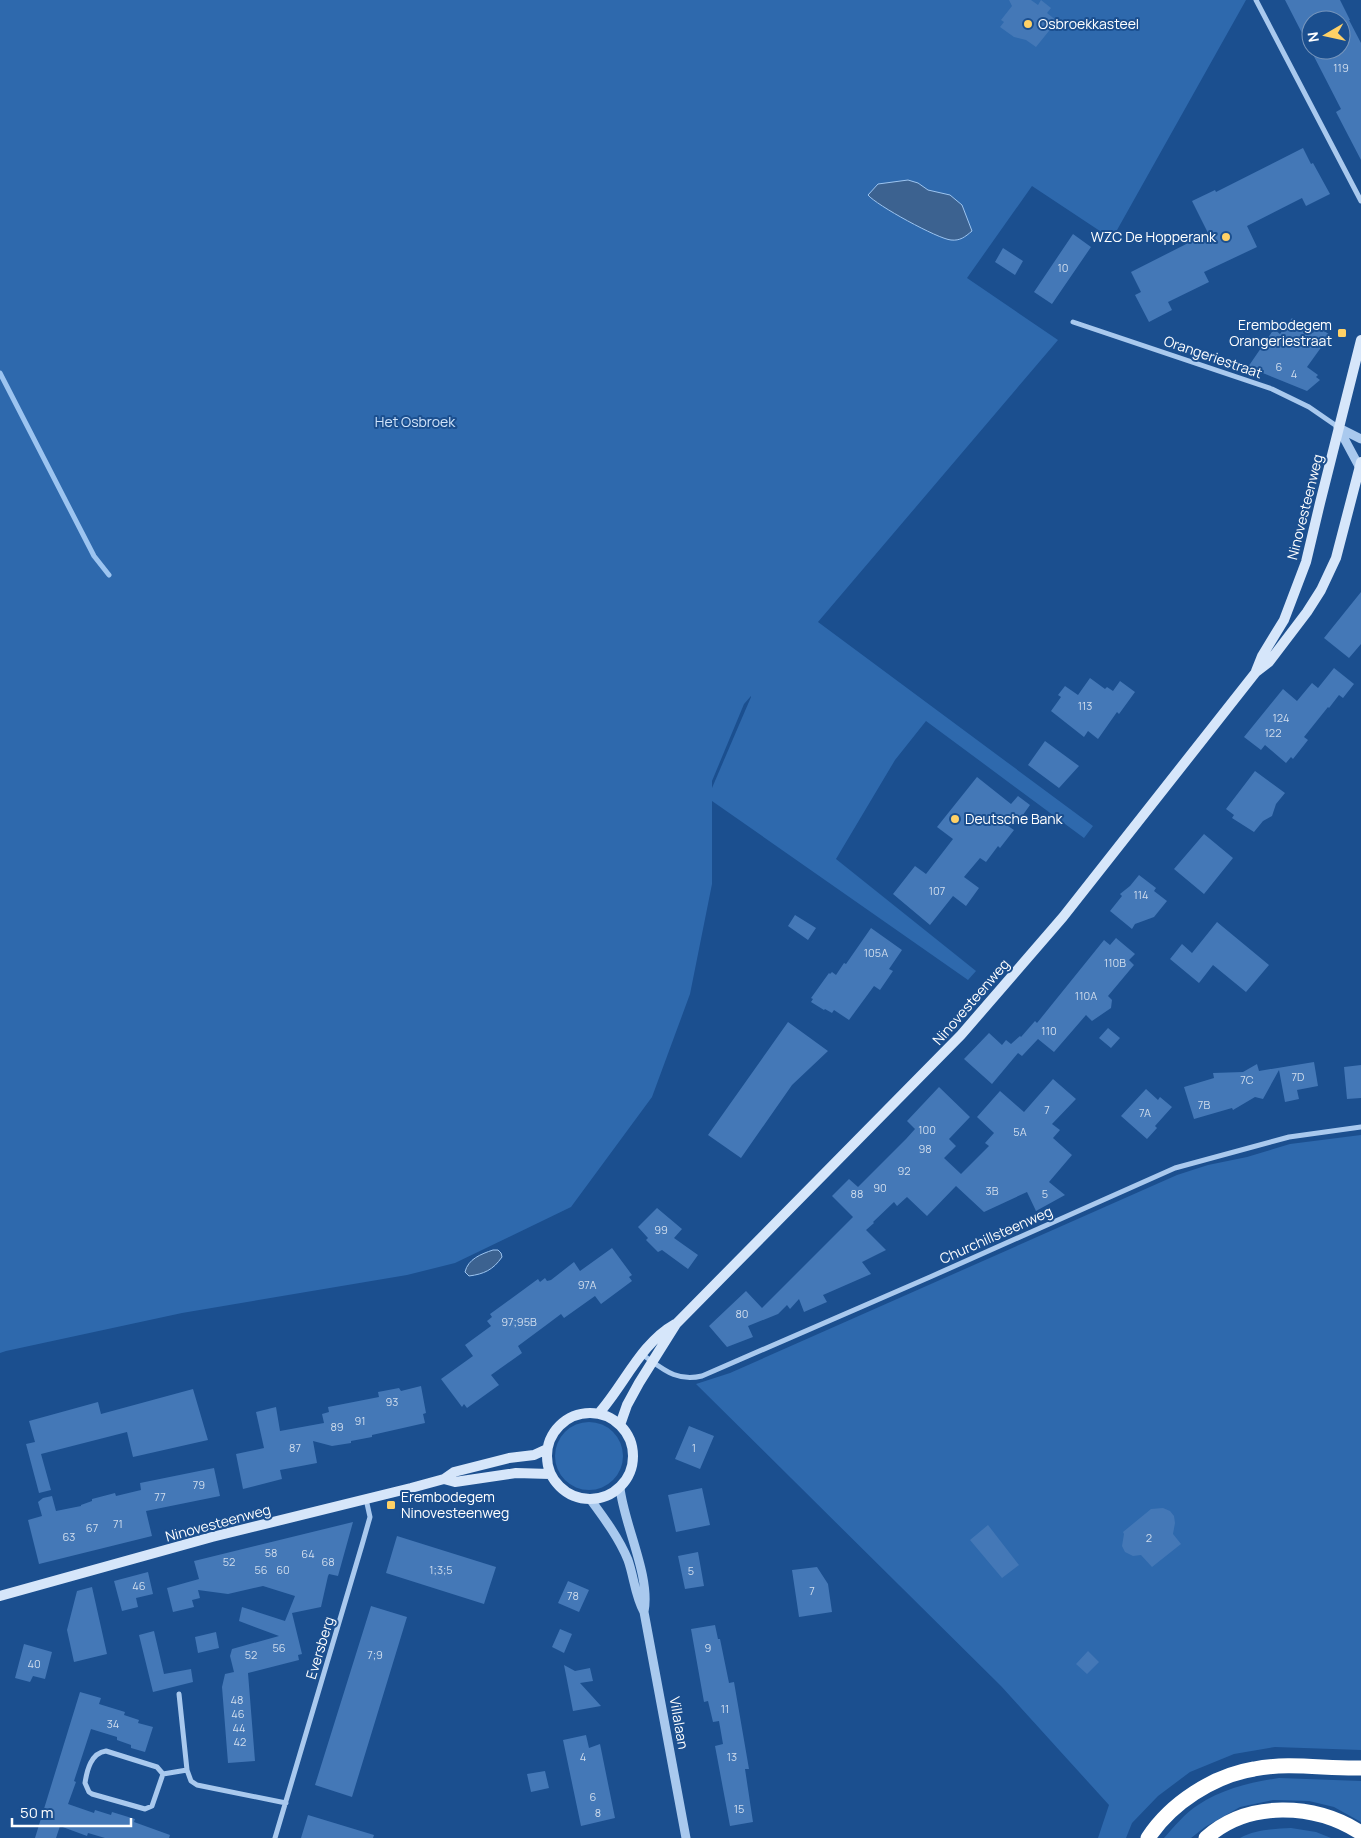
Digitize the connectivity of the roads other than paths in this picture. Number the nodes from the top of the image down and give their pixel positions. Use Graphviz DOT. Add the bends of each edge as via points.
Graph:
graph roads {
  1 [pos="1256,0"];
  2 [pos="1361,201"];
  3 [pos="1073,322"];
  4 [pos="1361,340"];
  5 [pos="1338,427"];
  6 [pos="1361,439"];
  7 [pos="1360,467"];
  8 [pos="1256,672"];
  9 [pos="1361,1127"];
  10 [pos="647,1358"];
  11 [pos="599,1414"];
  12 [pos="620,1425"];
  13 [pos="547,1449"];
  14 [pos="550,1474"];
  15 [pos="444,1479"];
  16 [pos="620,1488"];
  17 [pos="366,1499"];
  18 [pos="590,1500"];
  19 [pos="638,1558"];
  20 [pos="628,1561"];
  21 [pos="0,1596"];
  22 [pos="644,1612"];
  23 [pos="179,1694"];
  24 [pos="1361,1768"];
  25 [pos="186,1770"];
  26 [pos="163,1774"];
  27 [pos="286,1803"];
  28 [pos="1361,1833"];
  29 [pos="275,1838"];
  30 [pos="686,1838"];
  31 [pos="1148,1838"];
  32 [pos="1206,1838"];
  1 -- 2 [label="street"];
  3 -- 5 [label="street, Orangeriestraat" via="1272,389"];
  4 -- 5 [label="main road, Ninovesteenweg"];
  5 -- 6 [label="street"];
  5 -- 7 [label="street"];
  5 -- 8 [label="main road, Ninovesteenweg" via="1306,562 1284,620"];
  7 -- 8 [label="main road, Ninovesteenweg" via="1336,558 1321,590 1269,662"];
  8 -- 10 [label="main road, Ninovesteenweg" via="1063,917 961,1035 676,1324"];
  9 -- 10 [label="street, Churchillsteenweg" via="1290,1137 1175,1168 702,1376 691,1379 678,1376"];
  10 -- 11 [label="main road, Ninovesteenweg"];
  10 -- 12 [label="main road, Ninovesteenweg"];
  11 -- 12 [label="main road"];
  11 -- 13 [label="main road" via="571,1417 560,1425"];
  12 -- 16 [label="main road" via="633,1449 628,1476"];
  13 -- 14 [label="main road"];
  13 -- 15 [label="main road, Ninovesteenweg" via="534,1455 454,1472"];
  14 -- 15 [label="main road, Ninovesteenweg" via="516,1473 455,1482"];
  14 -- 18 [label="main road" via="567,1493"];
  15 -- 17 [label="main road, Ninovesteenweg"];
  16 -- 18 [label="main road"];
  16 -- 19 [label="street, Villalaan"];
  17 -- 21 [label="main road, Ninovesteenweg" via="212,1537"];
  17 -- 27 [label="street, Eversberg" via="370,1517"];
  18 -- 20 [label="street, Villalaan" via="608,1524"];
  19 -- 20 [label="street"];
  19 -- 22 [label="street, Villalaan" via="646,1600"];
  20 -- 22 [label="street, Villalaan" via="638,1602"];
  22 -- 30 [label="street, Villalaan"];
  23 -- 25 [label="street"];
  24 -- 31 [label="highway" via="1275,1767 1229,1776 1192,1794"];
  25 -- 26 [label="street"];
  25 -- 27 [label="street" via="197,1785"];
  26 -- 26 [label="street" via="157,1768 106,1751 94,1756 85,1783 92,1794 145,1809 152,1806"];
  27 -- 29 [label="street, Eversberg"];
  28 -- 32 [label="highway" via="1326,1818 1284,1809 1265,1810 1230,1821"];
}
